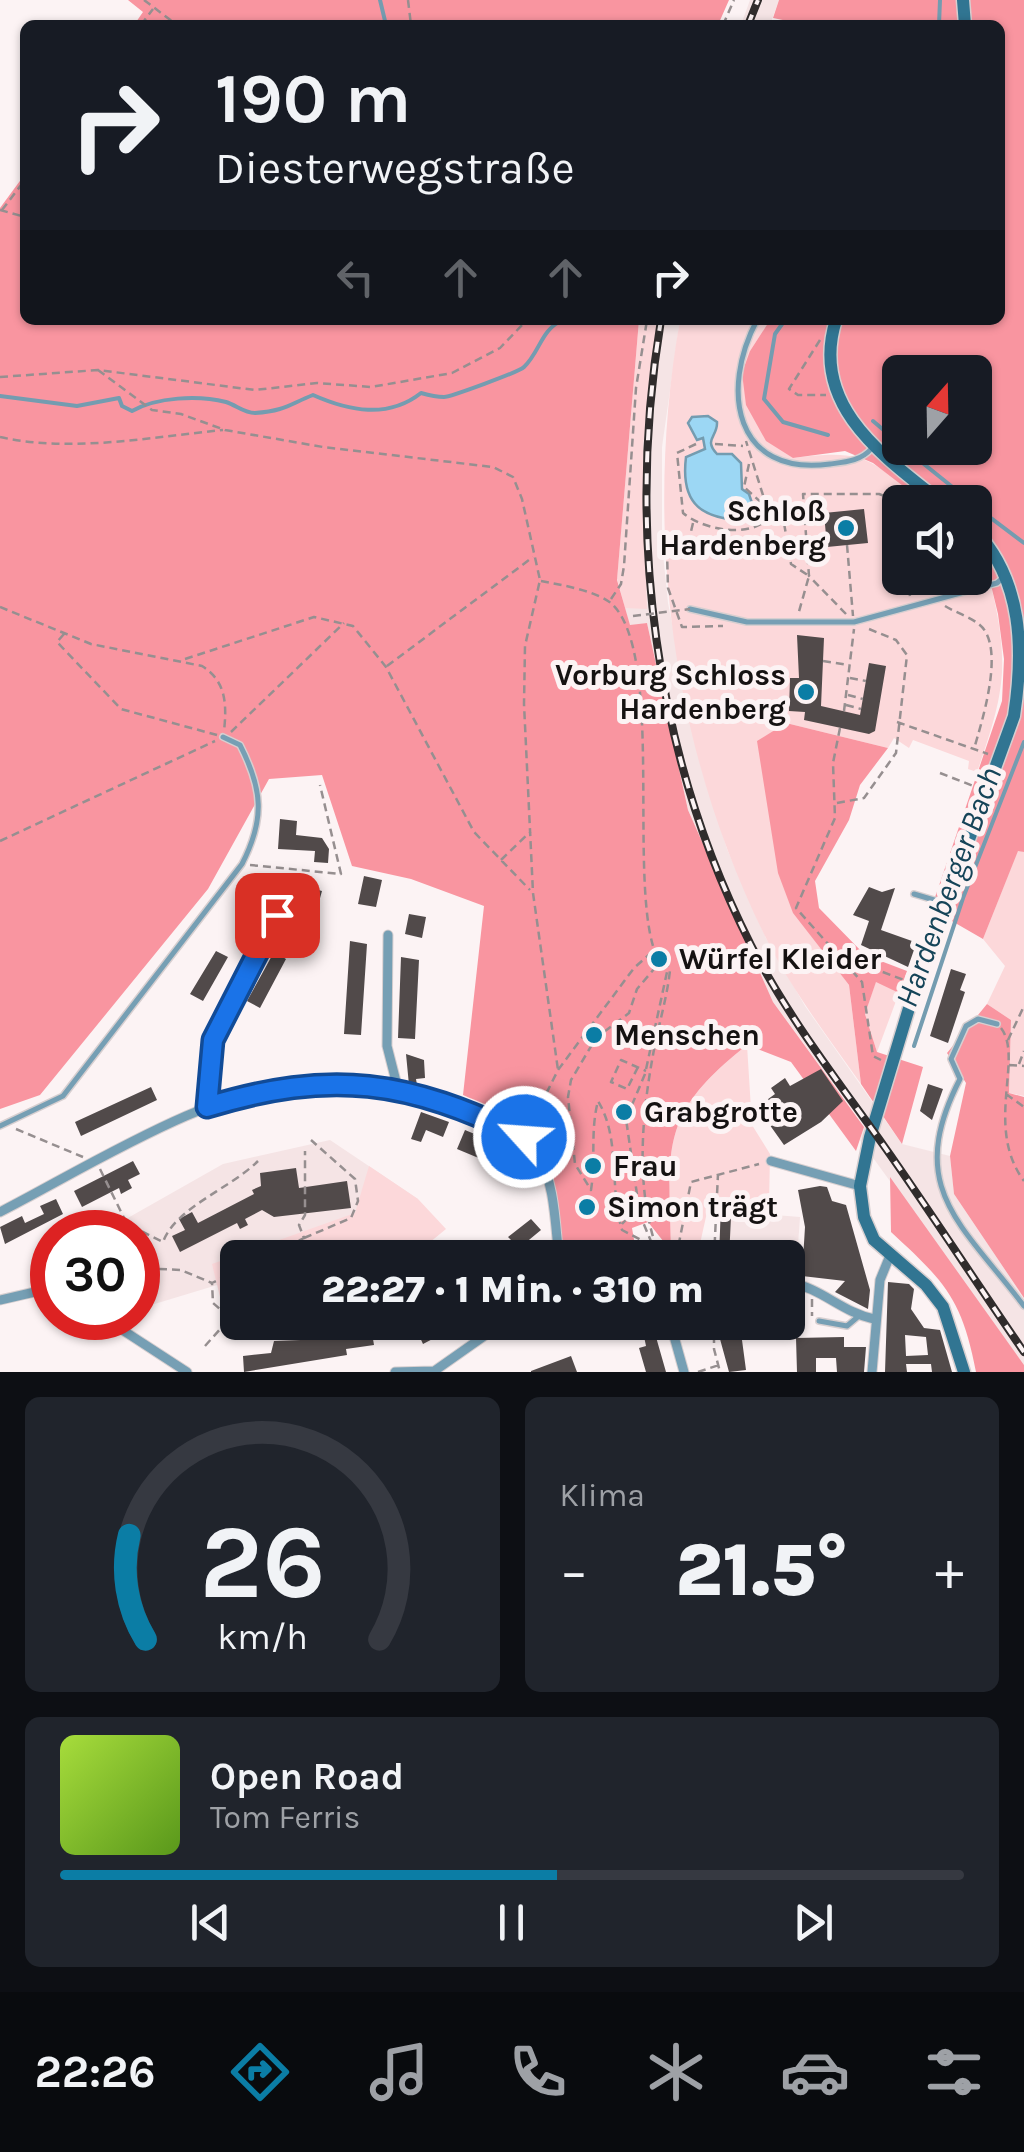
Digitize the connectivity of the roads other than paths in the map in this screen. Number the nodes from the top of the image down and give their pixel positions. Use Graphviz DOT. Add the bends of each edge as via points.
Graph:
graph roads {
  1 [pos="754,325"];
  2 [pos="835,325"];
  3 [pos="872,448"];
  4 [pos="919,485"];
  5 [pos="992,555"];
  6 [pos="1006,575"];
  7 [pos="690,610"];
  8 [pos="223,737"];
  9 [pos="914,894"];
  10 [pos="944,903"];
  11 [pos="277,915"];
  12 [pos="388,935"];
  13 [pos="996,1024"];
  14 [pos="399,1092"];
  15 [pos="207,1107"];
  16 [pos="3,1125"];
  17 [pos="771,1161"];
  18 [pos="860,1186"];
  19 [pos="0,1212"];
  20 [pos="557,1240"];
  21 [pos="889,1258"];
  22 [pos="805,1286"];
  23 [pos="30,1293"];
  24 [pos="0,1300"];
  25 [pos="1024,1306"];
  26 [pos="860,1316"];
  27 [pos="874,1318"];
  28 [pos="820,1320"];
  29 [pos="138,1340"];
  30 [pos="481,1340"];
  31 [pos="675,1340"];
  32 [pos="452,1362"];
  33 [pos="433,1371"];
  34 [pos="187,1372"];
  35 [pos="395,1372"];
  36 [pos="459,1372"];
  37 [pos="684,1372"];
  38 [pos="872,1372"];
  39 [pos="964,1372"];
  1 -- 3 [label="lane" via="737,382 748,435 769,459 791,466 847,462"];
  2 -- 3 [label="main road" via="831,371 840,403"];
  3 -- 4 [label="main road"];
  5 -- 6 [label="main road"];
  6 -- 7 [label="lane" via="857,622 739,621"];
  6 -- 10 [label="main road" via="1019,636 1014,716"];
  8 -- 16 [label="lane" via="240,745 261,798 256,838 242,864 63,1096"];
  9 -- 10 [label="lane"];
  10 -- 18 [label="main road"];
  11 -- 15 [label="street" via="213,1040"];
  12 -- 14 [label="street" via="388,1046"];
  13 -- 25 [label="lane" via="978,1018 966,1026 951,1058 960,1079 934,1162 942,1194"];
  14 -- 15 [label="street" via="311,1082"];
  14 -- 20 [label="street" via="468,1110 524,1137 547,1176"];
  15 -- 19 [label="street"];
  17 -- 18 [label="street"];
  18 -- 21 [label="main road" via="869,1230"];
  21 -- 27 [label="street"];
  21 -- 39 [label="main road" via="943,1306"];
  22 -- 26 [label="street"];
  23 -- 24 [label="street"];
  26 -- 27 [label="street"];
  26 -- 28 [label="lane" via="847,1326"];
  27 -- 38 [label="street"];
  29 -- 34 [label="street"];
  30 -- 32 [label="street"];
  31 -- 37 [label="street"];
  32 -- 33 [label="street"];
  32 -- 36 [label="street"];
  33 -- 35 [label="street"];
}
